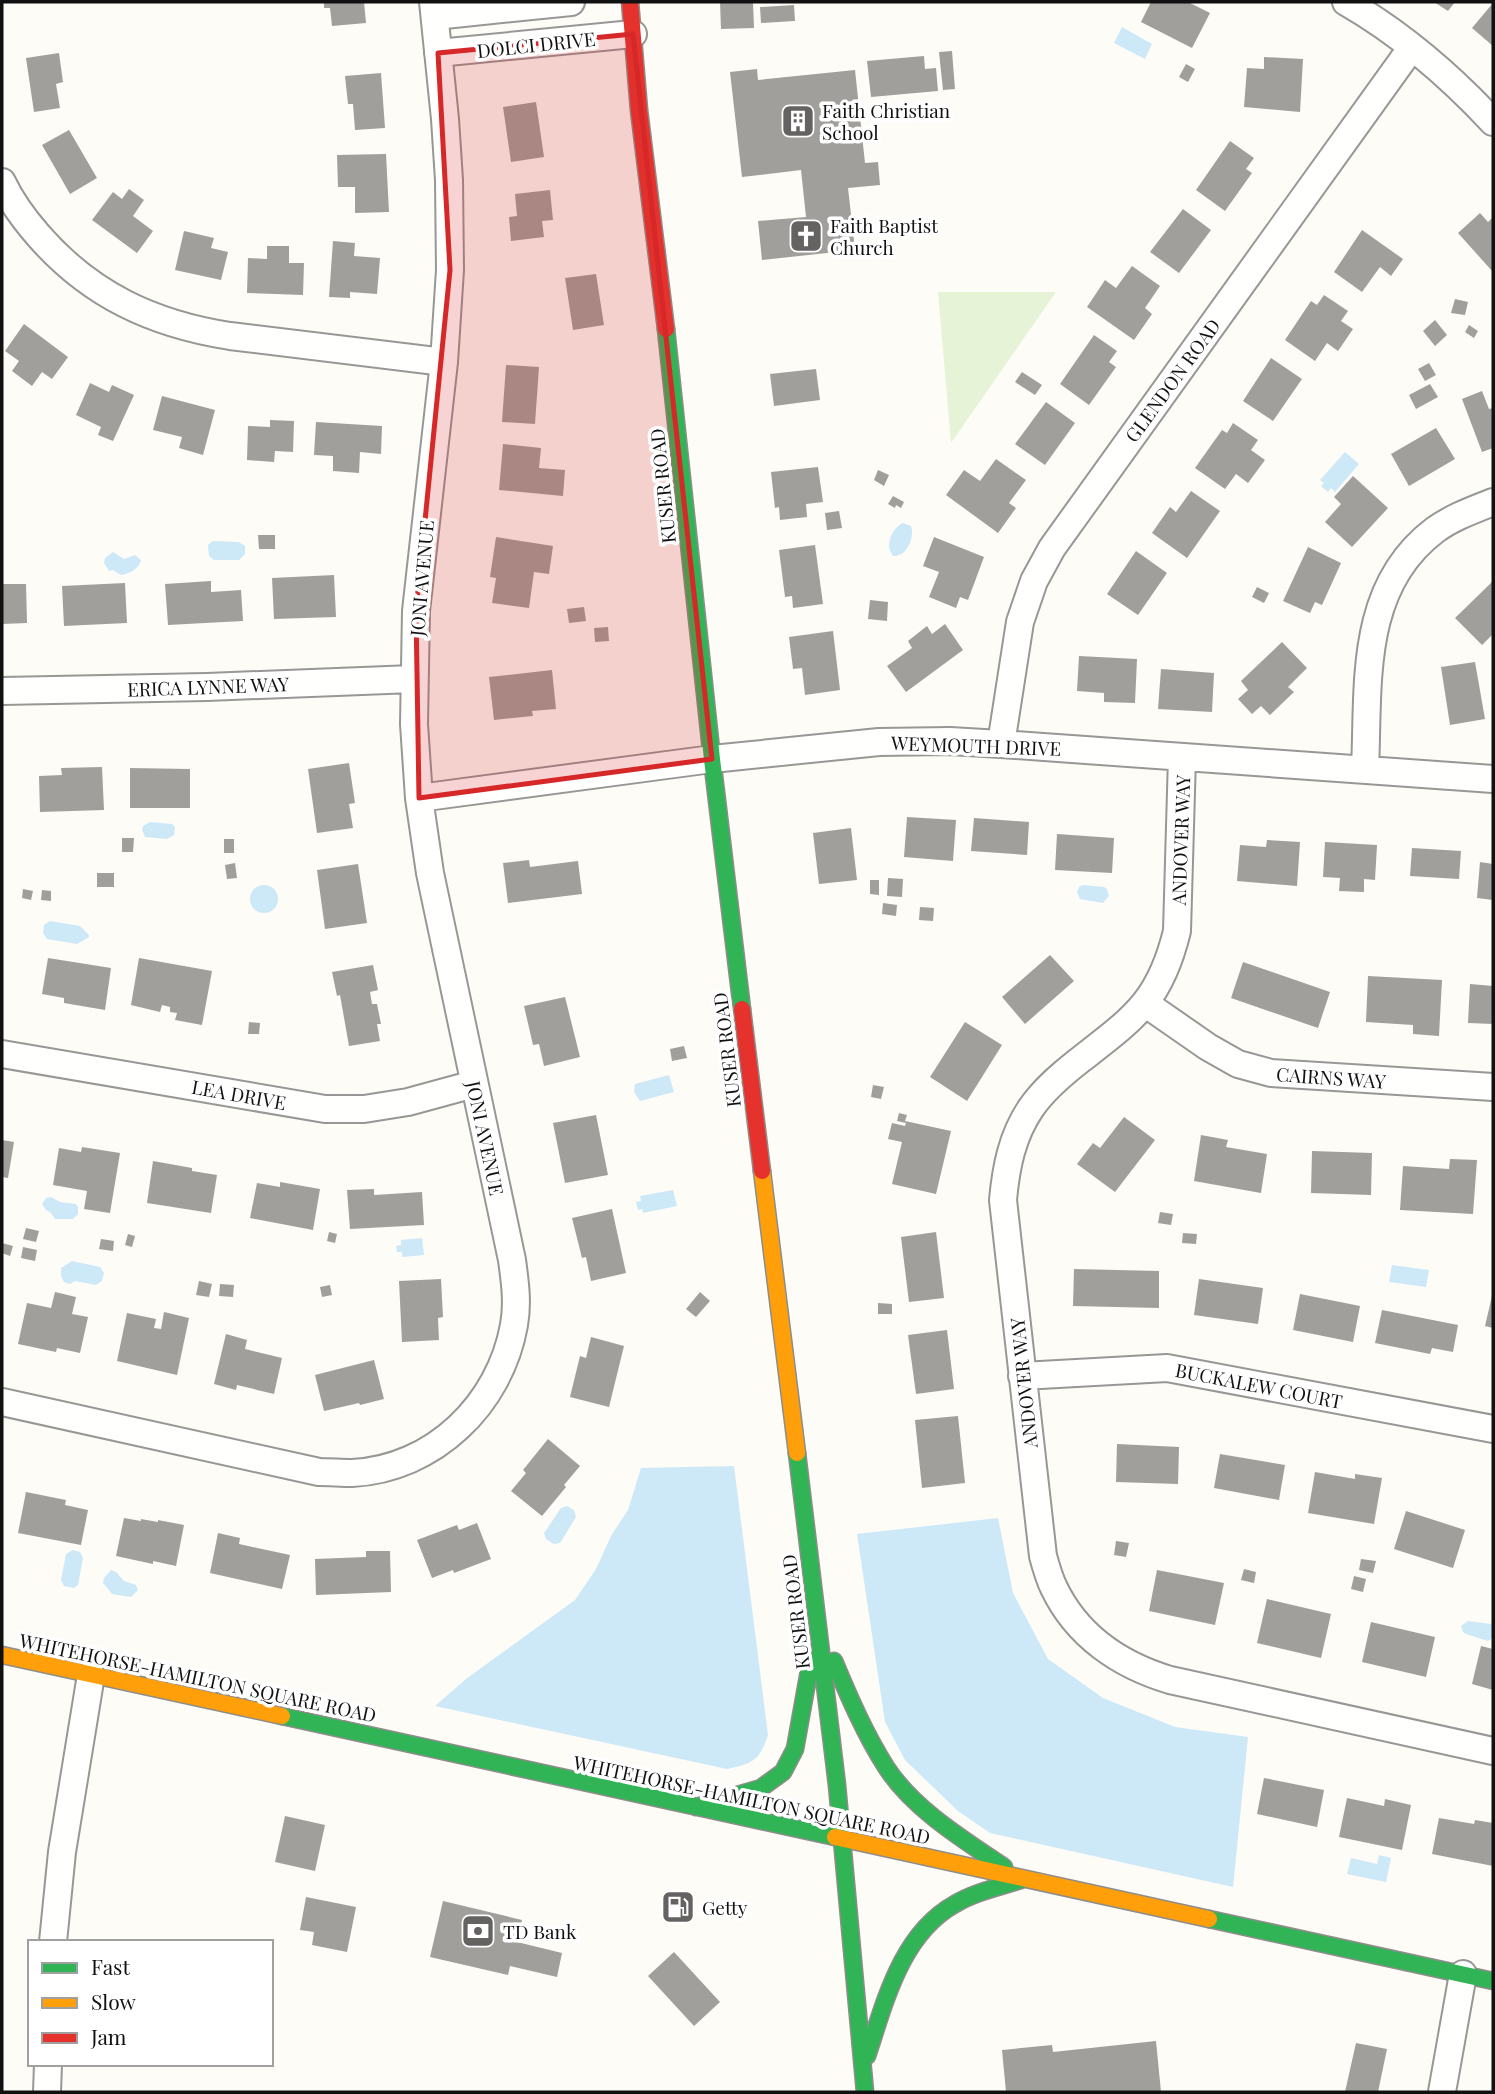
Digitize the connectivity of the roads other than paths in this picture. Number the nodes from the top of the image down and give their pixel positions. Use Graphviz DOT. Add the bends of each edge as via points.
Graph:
graph roads {
  1 [pos="571,2"];
  2 [pos="630,2"];
  3 [pos="1346,2"];
  4 [pos="434,9"];
  5 [pos="633,34"];
  6 [pos="1412,47"];
  7 [pos="438,53"];
  8 [pos="1493,122"];
  9 [pos="2,182"];
  10 [pos="444,362"];
  11 [pos="1493,502"];
  12 [pos="413,679"];
  13 [pos="2,691"];
  14 [pos="1000,744"];
  15 [pos="1182,757"];
  16 [pos="712,759"];
  17 [pos="1365,770"];
  18 [pos="1493,779"];
  19 [pos="419,798"];
  20 [pos="1146,1004"];
  21 [pos="2,1054"];
  22 [pos="474,1084"];
  23 [pos="1493,1087"];
  24 [pos="1022,1376"];
  25 [pos="2,1402"];
  26 [pos="1493,1429"];
  27 [pos="818,1624"];
  28 [pos="2,1655"];
  29 [pos="91,1675"];
  30 [pos="1493,1751"];
  31 [pos="695,1808"];
  32 [pos="842,1840"];
  33 [pos="1023,1879"];
  34 [pos="53,1940"];
  35 [pos="1463,1974"];
  36 [pos="1493,1981"];
  37 [pos="48,2066"];
  38 [pos="863,2066"];
  39 [pos="47,2092"];
  40 [pos="865,2092"];
  41 [pos="1442,2092"];
  1 -- 4 [label="street, DOLCI DRIVE"];
  2 -- 5 [label="street, KUSER ROAD"];
  3 -- 6 [label="street"];
  4 -- 7 [label="street, JONI AVENUE"];
  5 -- 7 [label="street, DOLCI DRIVE"];
  5 -- 16 [label="street, KUSER ROAD"];
  6 -- 8 [label="street"];
  6 -- 14 [label="street, GLENDON ROAD" via="1052,548 1020,622"];
  7 -- 10 [label="street, JONI AVENUE" via="449,180"];
  9 -- 10 [label="street" via="26,222 53,253 113,298 161,320 195,331"];
  10 -- 12 [label="street, JONI AVENUE" via="416,611"];
  11 -- 17 [label="street" via="1434,531 1409,555 1379,608 1372,639"];
  12 -- 13 [label="street, ERICA LYNNE WAY"];
  12 -- 19 [label="street, JONI AVENUE"];
  14 -- 15 [label="street, WEYMOUTH DRIVE"];
  14 -- 16 [label="street, WEYMOUTH DRIVE" via="879,742"];
  15 -- 17 [label="street, WEYMOUTH DRIVE"];
  15 -- 20 [label="street, ANDOVER WAY" via="1177,931 1159,985"];
  16 -- 19 [label="street, WEYMOUTH DRIVE"];
  16 -- 27 [label="street, KUSER ROAD"];
  17 -- 18 [label="street, WEYMOUTH DRIVE"];
  19 -- 22 [label="street, JONI AVENUE"];
  20 -- 23 [label="street, CAIRNS WAY" via="1238,1064 1271,1073"];
  20 -- 24 [label="street, ANDOVER WAY" via="1053,1081 1016,1136 1003,1200"];
  21 -- 22 [label="street, LEA DRIVE" via="325,1109 364,1110"];
  22 -- 25 [label="street, JONI AVENUE" via="512,1260 514,1324 491,1390 446,1439 386,1467 353,1473 319,1472"];
  24 -- 26 [label="street, BUCKALEW COURT" via="1167,1368"];
  24 -- 30 [label="street, ANDOVER WAY" via="1043,1556 1054,1587 1089,1637 1117,1659 1170,1680"];
  27 -- 31 [label="street" via="795,1749 783,1772 761,1788"];
  27 -- 32 [label="street, KUSER ROAD"];
  27 -- 33 [label="street" via="857,1715 887,1769 919,1805"];
  28 -- 29 [label="street, WHITEHORSE-HAMILTON SQUARE ROAD"];
  29 -- 31 [label="street, WHITEHORSE-HAMILTON SQUARE ROAD"];
  29 -- 34 [label="street" via="62,1852"];
  31 -- 32 [label="street, WHITEHORSE-HAMILTON SQUARE ROAD"];
  32 -- 33 [label="street, WHITEHORSE-HAMILTON SQUARE ROAD"];
  32 -- 38 [label="street, KUSER ROAD"];
  33 -- 35 [label="street, WHITEHORSE-HAMILTON SQUARE ROAD"];
  33 -- 38 [label="street" via="945,1909 923,1930 904,1959"];
  35 -- 36 [label="street, WHITEHORSE-HAMILTON SQUARE ROAD"];
  35 -- 41 [label="street"];
  37 -- 39 [label="street"];
  38 -- 40 [label="street, KUSER ROAD"];
}
